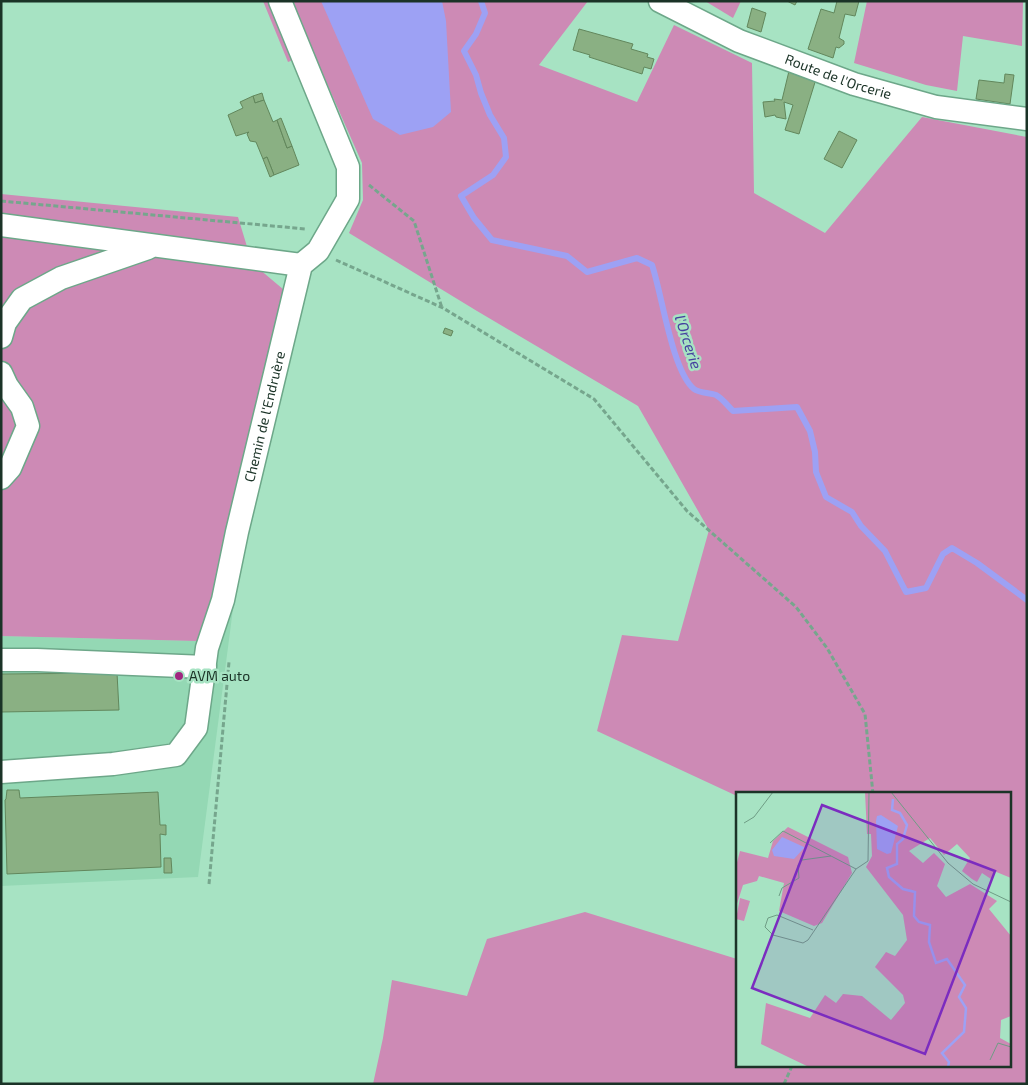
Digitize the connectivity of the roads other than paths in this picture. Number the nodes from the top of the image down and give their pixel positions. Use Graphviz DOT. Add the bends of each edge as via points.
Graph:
graph roads {
  1 [pos="280,1"];
  2 [pos="660,1"];
  3 [pos="1027,119"];
  4 [pos="1,225"];
  5 [pos="154,246"];
  6 [pos="310,258"];
  7 [pos="1,337"];
  8 [pos="1,374"];
  9 [pos="1,478"];
  10 [pos="206,657"];
  11 [pos="1,660"];
  12 [pos="1,772"];
  1 -- 6 [label="street, Chemin de l'Endruère" via="348,167 348,199"];
  2 -- 3 [label="street, Route de l'Orcerie" via="739,41 854,84 936,107"];
  4 -- 5 [label="street"];
  5 -- 6 [label="street"];
  5 -- 7 [label="street" via="61,278 22,299 4,323"];
  6 -- 10 [label="street, Chemin de l'Endruère"];
  8 -- 9 [label="street" via="22,407 28,426 10,468"];
  10 -- 11 [label="street"];
  10 -- 12 [label="street, Chemin de l'Endruère" via="196,728 176,755 113,764"];
}
